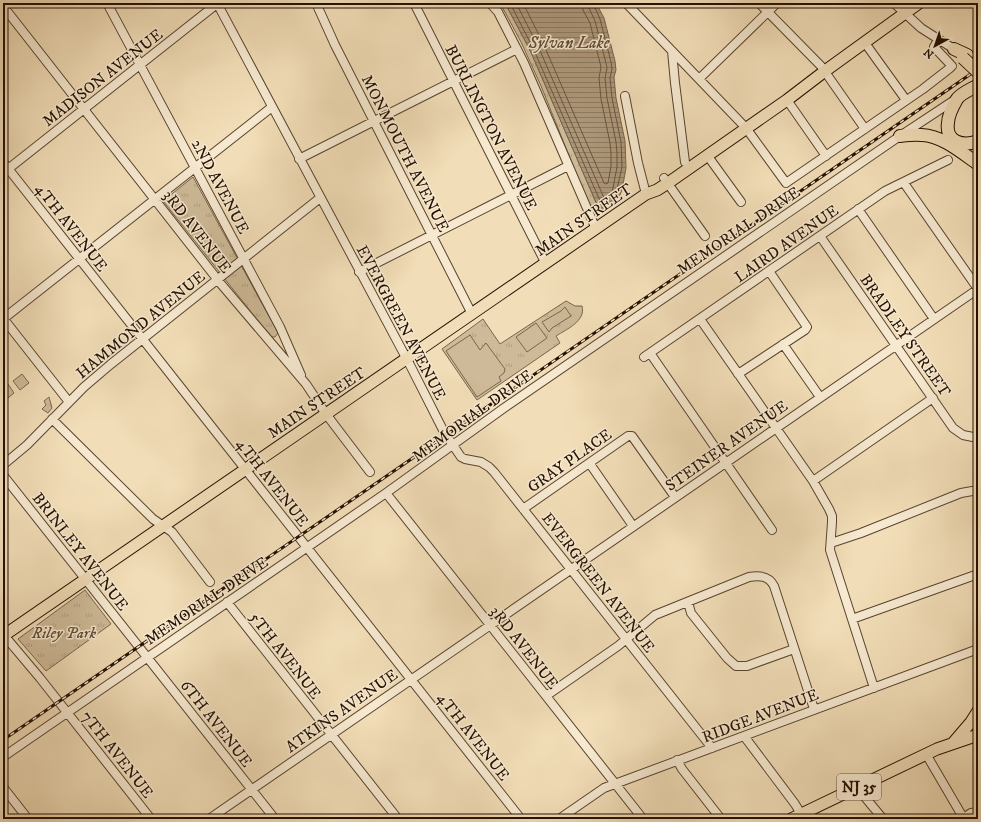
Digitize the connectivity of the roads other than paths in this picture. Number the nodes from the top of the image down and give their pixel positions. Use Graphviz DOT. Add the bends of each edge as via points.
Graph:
graph roads {
  1 [pos="108,3"];
  2 [pos="218,3"];
  3 [pos="316,3"];
  4 [pos="414,3"];
  5 [pos="490,3"];
  6 [pos="626,3"];
  7 [pos="759,3"];
  8 [pos="777,3"];
  9 [pos="919,3"];
  10 [pos="3,6"];
  11 [pos="902,7"];
  12 [pos="768,12"];
  13 [pos="938,40"];
  14 [pos="865,43"];
  15 [pos="517,49"];
  16 [pos="954,49"];
  17 [pos="672,50"];
  18 [pos="965,57"];
  19 [pos="140,65"];
  20 [pos="978,65"];
  21 [pos="823,69"];
  22 [pos="978,72"];
  23 [pos="700,78"];
  24 [pos="453,81"];
  25 [pos="978,85"];
  26 [pos="625,96"];
  27 [pos="958,98"];
  28 [pos="787,100"];
  29 [pos="906,100"];
  30 [pos="272,107"];
  31 [pos="84,109"];
  32 [pos="374,121"];
  33 [pos="744,125"];
  34 [pos="865,129"];
  35 [pos="900,136"];
  36 [pos="978,141"];
  37 [pos="707,155"];
  38 [pos="826,156"];
  39 [pos="299,159"];
  40 [pos="948,160"];
  41 [pos="3,162"];
  42 [pos="685,162"];
  43 [pos="978,164"];
  44 [pos="568,166"];
  45 [pos="195,168"];
  46 [pos="6,171"];
  47 [pos="666,180"];
  48 [pos="904,183"];
  49 [pos="646,194"];
  50 [pos="510,195"];
  51 [pos="320,198"];
  52 [pos="155,199"];
  53 [pos="741,202"];
  54 [pos="858,209"];
  55 [pos="596,229"];
  56 [pos="432,235"];
  57 [pos="705,236"];
  58 [pos="820,236"];
  59 [pos="80,259"];
  60 [pos="244,259"];
  61 [pos="546,264"];
  62 [pos="769,271"];
  63 [pos="359,272"];
  64 [pos="218,279"];
  65 [pos="978,289"];
  66 [pos="472,314"];
  67 [pos="3,319"];
  68 [pos="700,319"];
  69 [pos="934,319"];
  70 [pos="142,339"];
  71 [pos="783,344"];
  72 [pos="896,345"];
  73 [pos="406,359"];
  74 [pos="738,374"];
  75 [pos="306,384"];
  76 [pos="820,397"];
  77 [pos="933,398"];
  78 [pos="69,402"];
  79 [pos="326,414"];
  80 [pos="52,419"];
  81 [pos="776,428"];
  82 [pos="978,438"];
  83 [pos="452,445"];
  84 [pos="725,462"];
  85 [pos="590,464"];
  86 [pos="3,465"];
  87 [pos="245,469"];
  88 [pos="370,472"];
  89 [pos="3,475"];
  90 [pos="813,482"];
  91 [pos="978,490"];
  92 [pos="386,493"];
  93 [pos="675,497"];
  94 [pos="523,509"];
  95 [pos="163,526"];
  96 [pos="633,526"];
  97 [pos="772,530"];
  98 [pos="831,543"];
  99 [pos="307,547"];
  100 [pos="571,569"];
  101 [pos="978,574"];
  102 [pos="86,579"];
  103 [pos="210,582"];
  104 [pos="227,602"];
  105 [pos="688,602"];
  106 [pos="852,619"];
  107 [pos="490,625"];
  108 [pos="3,635"];
  109 [pos="626,639"];
  110 [pos="138,645"];
  111 [pos="794,649"];
  112 [pos="978,649"];
  113 [pos="147,657"];
  114 [pos="411,679"];
  115 [pos="874,688"];
  116 [pos="546,696"];
  117 [pos="65,710"];
  118 [pos="814,710"];
  119 [pos="977,714"];
  120 [pos="331,734"];
  121 [pos="978,735"];
  122 [pos="744,736"];
  123 [pos="952,743"];
  124 [pos="712,748"];
  125 [pos="926,754"];
  126 [pos="3,757"];
  127 [pos="677,760"];
  128 [pos="615,784"];
  129 [pos="3,787"];
  130 [pos="860,787"];
  131 [pos="251,790"];
  132 [pos="978,812"];
  133 [pos="799,818"];
  134 [pos="28,819"];
  135 [pos="151,819"];
  136 [pos="209,819"];
  137 [pos="275,819"];
  138 [pos="398,819"];
  139 [pos="521,819"];
  140 [pos="559,819"];
  141 [pos="643,819"];
  142 [pos="721,819"];
  143 [pos="883,819"];
  144 [pos="963,819"];
  1 -- 19 [label="street, 2ND AVENUE"];
  2 -- 19 [label="street, MADISON AVENUE"];
  2 -- 30 [label="street, EVERGREEN AVENUE"];
  3 -- 32 [label="street, MONMOUTH AVENUE"];
  4 -- 24 [label="street, BURLINGTON AVENUE"];
  5 -- 15 [label="street" via="498,12"];
  6 -- 17 [label="street"];
  7 -- 12 [label="street"];
  8 -- 12 [label="street"];
  9 -- 11 [label="main road, MAIN STREET"];
  10 -- 31 [label="street, 3RD AVENUE"];
  11 -- 13 [label="street" via="921,28"];
  11 -- 14 [label="main road, MAIN STREET"];
  11 -- 21 [label="main road, MAIN STREET"];
  12 -- 21 [label="street"];
  12 -- 23 [label="street"];
  13 -- 16 [label="street"];
  13 -- 29 [label="street" via="934,47 952,66"];
  14 -- 21 [label="main road, MAIN STREET"];
  14 -- 29 [label="street"];
  15 -- 24 [label="street"];
  15 -- 44 [label="street"];
  16 -- 18 [label="highway"];
  17 -- 23 [label="street"];
  17 -- 42 [label="street"];
  18 -- 20 [label="highway"];
  18 -- 22 [label="highway, bridge"];
  19 -- 31 [label="street, MADISON AVENUE"];
  19 -- 45 [label="street, 2ND AVENUE"];
  21 -- 28 [label="main road, MAIN STREET"];
  21 -- 33 [label="main road, MAIN STREET"];
  21 -- 34 [label="street"];
  23 -- 33 [label="street"];
  24 -- 32 [label="street"];
  24 -- 50 [label="street, BURLINGTON AVENUE"];
  25 -- 27 [label="highway"];
  26 -- 49 [label="street"];
  27 -- 35 [label="street, MEMORIAL DRIVE"];
  27 -- 36 [label="highway" via="948,117 948,131 961,144"];
  28 -- 33 [label="main road, MAIN STREET"];
  28 -- 38 [label="street"];
  29 -- 34 [label="street"];
  30 -- 39 [label="street, EVERGREEN AVENUE"];
  30 -- 45 [label="street"];
  31 -- 46 [label="street, MADISON AVENUE"];
  31 -- 52 [label="street, 3RD AVENUE"];
  32 -- 39 [label="street"];
  32 -- 56 [label="street, MONMOUTH AVENUE"];
  33 -- 37 [label="main road, MAIN STREET"];
  33 -- 38 [label="street" via="786,183"];
  33 -- 42 [label="main road, MAIN STREET"];
  34 -- 38 [label="street"];
  35 -- 43 [label="highway" via="922,135 936,138"];
  35 -- 83 [label="street, MEMORIAL DRIVE"];
  37 -- 47 [label="main road, MAIN STREET"];
  37 -- 53 [label="street"];
  39 -- 51 [label="street, EVERGREEN AVENUE"];
  40 -- 48 [label="street, LAIRD AVENUE"];
  41 -- 46 [label="street, 4TH AVENUE"];
  42 -- 47 [label="main road, MAIN STREET"];
  44 -- 50 [label="street"];
  44 -- 55 [label="street"];
  45 -- 52 [label="street"];
  45 -- 60 [label="street, 2ND AVENUE"];
  46 -- 59 [label="street, 4TH AVENUE"];
  47 -- 49 [label="main road, MAIN STREET" via="657,190"];
  47 -- 57 [label="street"];
  48 -- 54 [label="street, LAIRD AVENUE"];
  48 -- 65 [label="street"];
  49 -- 55 [label="main road, MAIN STREET"];
  50 -- 56 [label="street"];
  50 -- 61 [label="street, BURLINGTON AVENUE"];
  51 -- 60 [label="street, HAMMOND AVENUE"];
  51 -- 63 [label="street, EVERGREEN AVENUE"];
  52 -- 59 [label="street"];
  52 -- 64 [label="street, 3RD AVENUE"];
  54 -- 58 [label="street, LAIRD AVENUE"];
  54 -- 69 [label="street"];
  55 -- 61 [label="main road, MAIN STREET"];
  56 -- 63 [label="street"];
  56 -- 66 [label="street, MONMOUTH AVENUE"];
  58 -- 62 [label="street, LAIRD AVENUE"];
  58 -- 72 [label="street, BRADLEY STREET"];
  59 -- 67 [label="street"];
  59 -- 70 [label="street, 4TH AVENUE"];
  60 -- 64 [label="street, HAMMOND AVENUE"];
  60 -- 75 [label="street, 2ND AVENUE" via="280,327"];
  61 -- 66 [label="main road, MAIN STREET"];
  62 -- 68 [label="street, LAIRD AVENUE"];
  62 -- 71 [label="street" via="807,327"];
  63 -- 73 [label="street, EVERGREEN AVENUE"];
  64 -- 70 [label="street, HAMMOND AVENUE"];
  64 -- 75 [label="street, 3RD AVENUE"];
  65 -- 69 [label="street, STEINER AVENUE"];
  66 -- 73 [label="main road, MAIN STREET"];
  67 -- 78 [label="street"];
  68 -- 74 [label="street"];
  68 -- 84 [label="street, LAIRD AVENUE" via="647,355"];
  69 -- 72 [label="street, STEINER AVENUE"];
  70 -- 78 [label="street, HAMMOND AVENUE"];
  70 -- 87 [label="street, 4TH AVENUE"];
  71 -- 74 [label="street"];
  71 -- 76 [label="street"];
  72 -- 76 [label="street, STEINER AVENUE"];
  72 -- 77 [label="street, BRADLEY STREET"];
  73 -- 79 [label="main road, MAIN STREET"];
  73 -- 83 [label="street, EVERGREEN AVENUE"];
  74 -- 81 [label="street"];
  75 -- 79 [label="street, 3RD AVENUE"];
  76 -- 81 [label="street, STEINER AVENUE"];
  77 -- 82 [label="street, BRADLEY STREET" via="957,432 966,437"];
  77 -- 90 [label="street"];
  78 -- 80 [label="street, HAMMOND AVENUE"];
  79 -- 87 [label="main road, MAIN STREET"];
  79 -- 88 [label="street, 3RD AVENUE"];
  80 -- 86 [label="street, HAMMOND AVENUE"];
  80 -- 95 [label="street"];
  81 -- 84 [label="street, STEINER AVENUE"];
  81 -- 90 [label="street"];
  83 -- 92 [label="street, MEMORIAL DRIVE"];
  83 -- 94 [label="street, EVERGREEN AVENUE" via="461,457 481,462 489,467"];
  84 -- 93 [label="street, STEINER AVENUE"];
  84 -- 97 [label="street"];
  85 -- 93 [label="street, GRAY PLACE" via="628,436 632,436"];
  85 -- 94 [label="street, GRAY PLACE"];
  85 -- 96 [label="street"];
  87 -- 95 [label="main road, MAIN STREET"];
  87 -- 99 [label="street, 4TH AVENUE"];
  89 -- 102 [label="street, BRINLEY AVENUE"];
  90 -- 98 [label="street" via="830,509"];
  91 -- 98 [label="street" via="960,493"];
  92 -- 99 [label="street, MEMORIAL DRIVE"];
  92 -- 107 [label="street, 3RD AVENUE"];
  93 -- 96 [label="street, STEINER AVENUE"];
  94 -- 100 [label="street, EVERGREEN AVENUE"];
  95 -- 102 [label="main road, MAIN STREET"];
  95 -- 103 [label="street" via="172,532"];
  96 -- 100 [label="street, STEINER AVENUE"];
  98 -- 106 [label="street" via="830,550"];
  99 -- 104 [label="street, MEMORIAL DRIVE"];
  99 -- 114 [label="street, 4TH AVENUE"];
  100 -- 107 [label="street, STEINER AVENUE"];
  100 -- 109 [label="street, EVERGREEN AVENUE"];
  101 -- 106 [label="street"];
  102 -- 108 [label="main road, MAIN STREET"];
  102 -- 110 [label="street, BRINLEY AVENUE"];
  104 -- 113 [label="street, MEMORIAL DRIVE"];
  104 -- 120 [label="street, 5TH AVENUE"];
  105 -- 109 [label="street" via="655,615"];
  105 -- 111 [label="street" via="700,624 736,666 747,666"];
  105 -- 111 [label="street" via="749,578 765,577 774,586"];
  106 -- 115 [label="street"];
  107 -- 114 [label="street, ATKINS AVENUE"];
  107 -- 116 [label="street, 3RD AVENUE"];
  108 -- 117 [label="street, 7TH AVENUE"];
  109 -- 116 [label="street"];
  109 -- 124 [label="street, EVERGREEN AVENUE"];
  110 -- 113 [label="street, 6TH AVENUE"];
  111 -- 118 [label="street"];
  112 -- 115 [label="street, RIDGE AVENUE"];
  113 -- 117 [label="street, MEMORIAL DRIVE"];
  113 -- 131 [label="street, 6TH AVENUE"];
  114 -- 120 [label="street, ATKINS AVENUE"];
  114 -- 139 [label="street, 4TH AVENUE"];
  115 -- 118 [label="street, RIDGE AVENUE"];
  116 -- 128 [label="street, 3RD AVENUE"];
  117 -- 126 [label="street, MEMORIAL DRIVE"];
  117 -- 135 [label="street, 7TH AVENUE"];
  118 -- 122 [label="street, RIDGE AVENUE"];
  119 -- 123 [label="main road, NJ 35"];
  120 -- 131 [label="street, ATKINS AVENUE"];
  120 -- 138 [label="street, 5TH AVENUE"];
  121 -- 123 [label="main road"];
  122 -- 124 [label="street, RIDGE AVENUE"];
  122 -- 133 [label="street" via="795,804"];
  123 -- 125 [label="main road, NJ 35"];
  124 -- 127 [label="street, RIDGE AVENUE"];
  125 -- 130 [label="main road, NJ 35"];
  125 -- 144 [label="street"];
  127 -- 128 [label="street, RIDGE AVENUE"];
  127 -- 142 [label="street"];
  128 -- 140 [label="street, RIDGE AVENUE" via="604,788"];
  128 -- 141 [label="street, 3RD AVENUE"];
  129 -- 134 [label="street"];
  130 -- 133 [label="main road, NJ 35"];
  130 -- 143 [label="street" via="864,796"];
  131 -- 136 [label="street, ATKINS AVENUE"];
  131 -- 137 [label="street, 6TH AVENUE"];
  132 -- 144 [label="street" via="971,813"];
}
